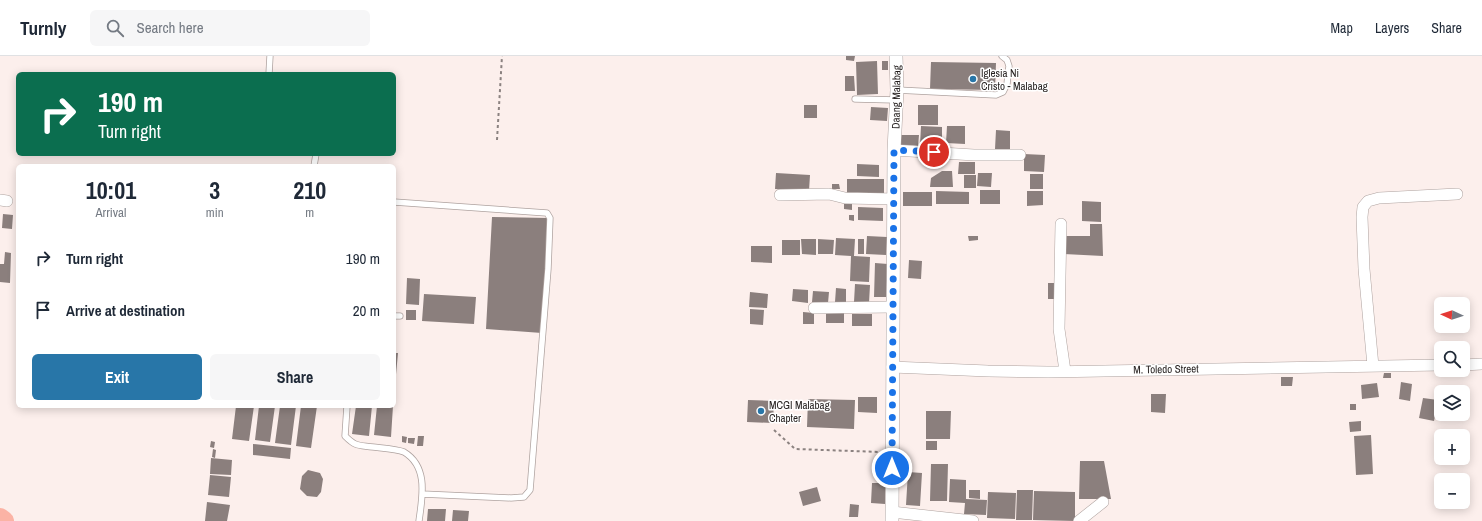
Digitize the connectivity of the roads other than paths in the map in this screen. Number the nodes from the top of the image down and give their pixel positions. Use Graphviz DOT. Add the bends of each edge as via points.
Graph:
graph roads {
  1 [pos="270,56"];
  2 [pos="896,56"];
  3 [pos="1002,56"];
  4 [pos="269,72"];
  5 [pos="897,95"];
  6 [pos="855,98"];
  7 [pos="894,150"];
  8 [pos="1020,155"];
  9 [pos="1457,194"];
  10 [pos="780,195"];
  11 [pos="894,199"];
  12 [pos="396,202"];
  13 [pos="1061,224"];
  14 [pos="892,307"];
  15 [pos="814,308"];
  16 [pos="1482,364"];
  17 [pos="1434,365"];
  18 [pos="1470,365"];
  19 [pos="1373,366"];
  20 [pos="892,367"];
  21 [pos="1066,371"];
  22 [pos="347,408"];
  23 [pos="422,494"];
  24 [pos="1103,502"];
  25 [pos="892,517"];
  26 [pos="419,521"];
  27 [pos="973,521"];
  28 [pos="1079,521"];
  1 -- 4 [label="lane"];
  2 -- 5 [label="street, Daang Malabag"];
  3 -- 5 [label="lane" via="1009,66 1007,84 1003,92 996,95"];
  5 -- 6 [label="lane"];
  5 -- 7 [label="street, Daang Malabag"];
  7 -- 8 [label="street"];
  7 -- 11 [label="street, Daang Malabag"];
  9 -- 19 [label="street" via="1379,198 1368,201 1363,207 1364,269"];
  10 -- 11 [label="street" via="829,194 845,198"];
  11 -- 14 [label="street, Daang Malabag"];
  12 -- 23 [label="lane" via="547,213 550,218 530,490 524,497 511,498"];
  13 -- 21 [label="street" via="1059,329"];
  14 -- 15 [label="street"];
  14 -- 20 [label="street, Daang Malabag"];
  16 -- 18 [label="street"];
  17 -- 19 [label="street, M. Toledo Street"];
  19 -- 21 [label="street, M. Toledo Street"];
  20 -- 21 [label="street, M. Toledo Street" via="988,372"];
  20 -- 25 [label="street, Daang Malabag"];
  22 -- 23 [label="lane" via="345,436 354,445 403,452 419,469"];
  23 -- 26 [label="lane"];
  24 -- 28 [label="street"];
  25 -- 27 [label="street"];
}
